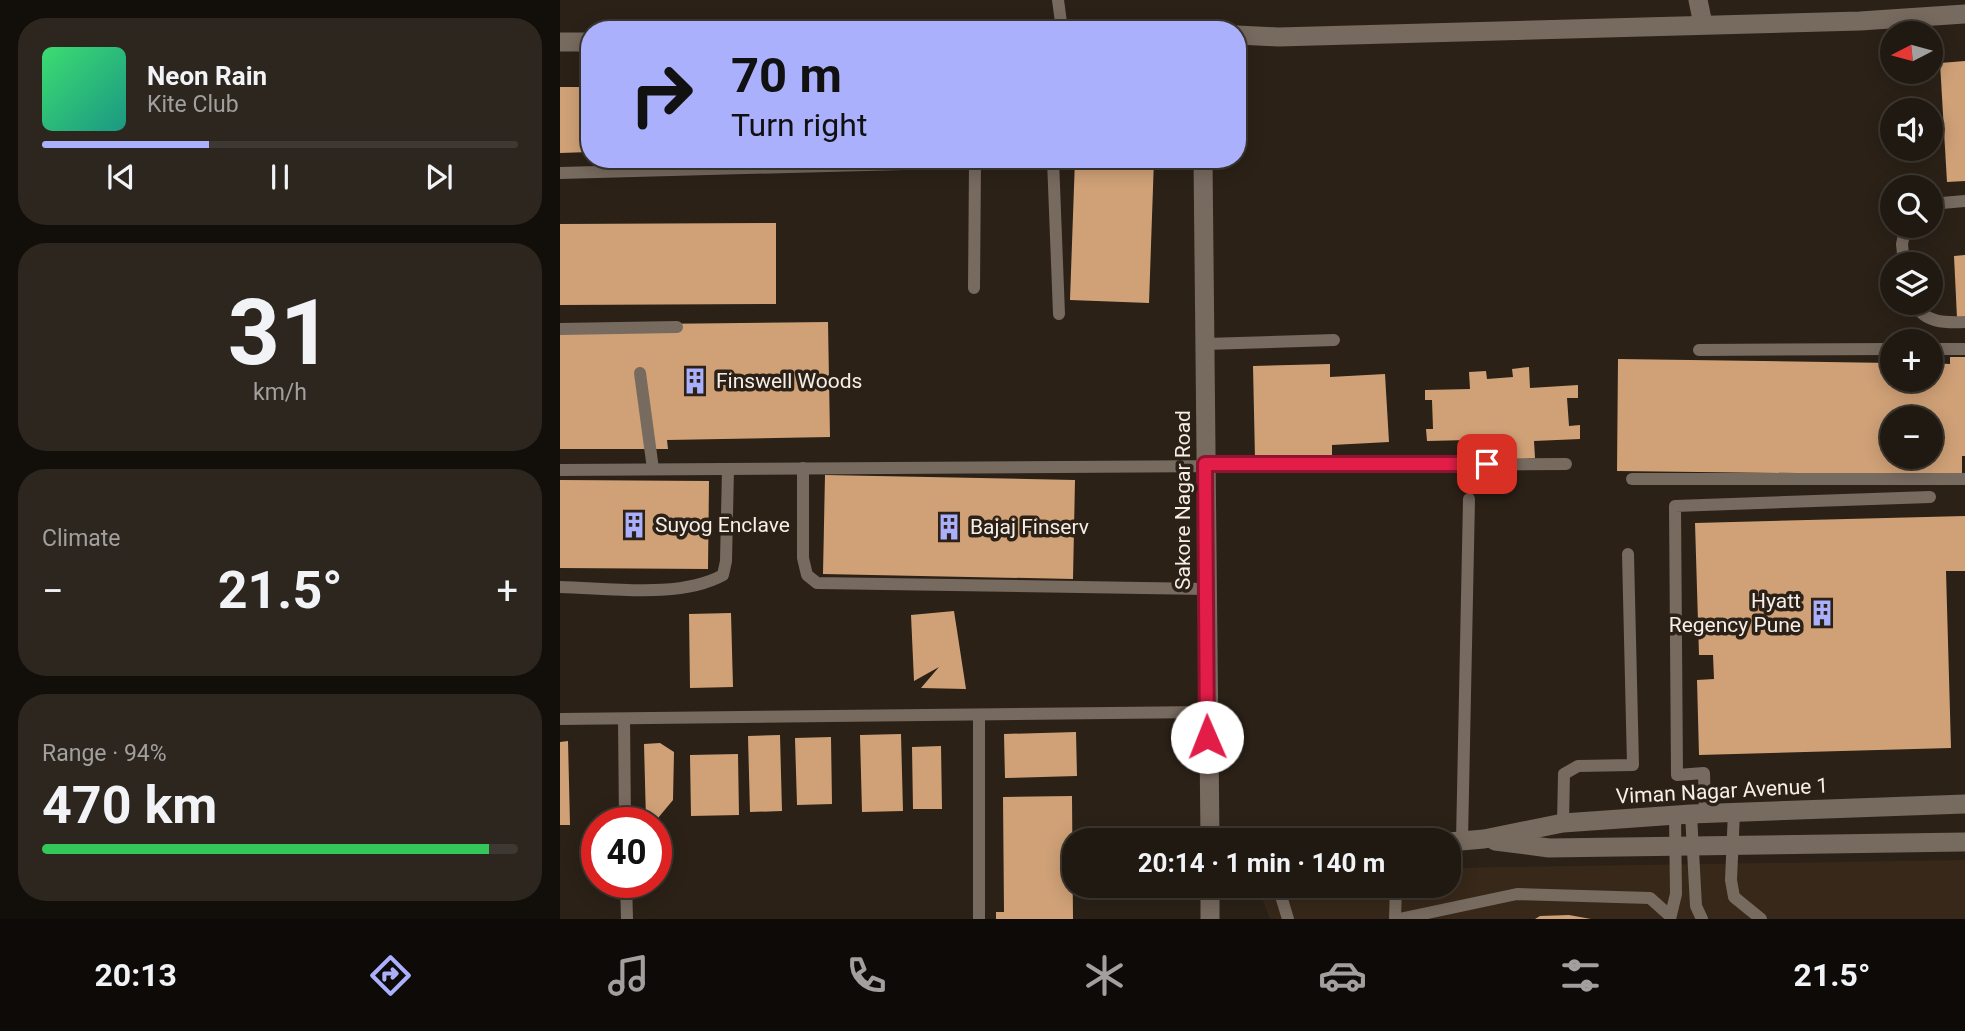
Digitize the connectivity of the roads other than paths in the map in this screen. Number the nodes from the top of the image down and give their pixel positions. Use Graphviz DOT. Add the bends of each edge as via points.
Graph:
graph roads {
  1 [pos="1058,0"];
  2 [pos="1698,0"];
  3 [pos="1965,15"];
  4 [pos="1061,21"];
  5 [pos="1703,24"];
  6 [pos="1246,35"];
  7 [pos="560,42"];
  8 [pos="581,42"];
  9 [pos="749,168"];
  10 [pos="975,168"];
  11 [pos="1053,168"];
  12 [pos="1203,168"];
  13 [pos="560,173"];
  14 [pos="1965,201"];
  15 [pos="1943,203"];
  16 [pos="974,288"];
  17 [pos="1059,314"];
  18 [pos="1924,315"];
  19 [pos="1965,323"];
  20 [pos="677,327"];
  21 [pos="560,329"];
  22 [pos="1334,340"];
  23 [pos="1205,344"];
  24 [pos="1880,349"];
  25 [pos="1943,349"];
  26 [pos="1965,349"];
  27 [pos="1699,350"];
  28 [pos="640,373"];
  29 [pos="1205,464"];
  30 [pos="1566,464"];
  31 [pos="728,468"];
  32 [pos="803,468"];
  33 [pos="653,469"];
  34 [pos="560,470"];
  35 [pos="1632,479"];
  36 [pos="1965,479"];
  37 [pos="1930,497"];
  38 [pos="1469,499"];
  39 [pos="1628,554"];
  40 [pos="560,587"];
  41 [pos="1206,589"];
  42 [pos="1206,712"];
  43 [pos="979,716"];
  44 [pos="560,719"];
  45 [pos="624,719"];
  46 [pos="1965,803"];
  47 [pos="625,807"];
  48 [pos="1734,812"];
  49 [pos="1690,814"];
  50 [pos="1563,823"];
  51 [pos="1210,828"];
  52 [pos="1456,828"];
  53 [pos="1484,839"];
  54 [pos="1461,841"];
  55 [pos="1965,842"];
  56 [pos="1734,847"];
  57 [pos="1685,848"];
  58 [pos="626,898"];
  59 [pos="1210,898"];
  60 [pos="1282,898"];
  61 [pos="1396,898"];
  62 [pos="1670,917"];
  63 [pos="627,919"];
  64 [pos="979,919"];
  65 [pos="1210,919"];
  66 [pos="1288,919"];
  67 [pos="1397,919"];
  68 [pos="1702,919"];
  69 [pos="1761,919"];
  1 -- 4 [label="lane"];
  2 -- 5 [label="street"];
  3 -- 5 [label="street"];
  5 -- 6 [label="street"];
  7 -- 8 [label="street"];
  9 -- 13 [label="lane"];
  10 -- 16 [label="lane"];
  11 -- 17 [label="lane"];
  12 -- 23 [label="street, Sakore Nagar Road"];
  14 -- 15 [label="lane"];
  18 -- 19 [label="lane"];
  20 -- 21 [label="lane"];
  22 -- 23 [label="lane"];
  23 -- 29 [label="street, Sakore Nagar Road"];
  24 -- 27 [label="lane"];
  25 -- 26 [label="lane"];
  28 -- 33 [label="lane"];
  29 -- 30 [label="lane"];
  29 -- 32 [label="lane"];
  29 -- 41 [label="street, Sakore Nagar Road"];
  31 -- 32 [label="lane"];
  31 -- 33 [label="lane"];
  31 -- 40 [label="lane" via="723,575 706,585 681,589"];
  32 -- 41 [label="lane" via="803,558 807,575 817,583"];
  33 -- 34 [label="lane"];
  35 -- 36 [label="lane"];
  37 -- 49 [label="lane" via="1675,506 1678,775 1704,774"];
  38 -- 52 [label="lane"];
  39 -- 50 [label="lane" via="1633,765 1578,766 1564,774"];
  41 -- 42 [label="street, Sakore Nagar Road"];
  42 -- 43 [label="lane"];
  42 -- 51 [label="street, Sakore Nagar Road"];
  43 -- 45 [label="lane"];
  43 -- 64 [label="lane"];
  44 -- 45 [label="lane"];
  45 -- 47 [label="lane"];
  46 -- 48 [label="street, Viman Nagar Avenue 1"];
  48 -- 49 [label="street, Viman Nagar Avenue 1"];
  48 -- 56 [label="lane"];
  49 -- 50 [label="street, Viman Nagar Avenue 1"];
  49 -- 57 [label="lane"];
  50 -- 53 [label="street, Viman Nagar Avenue 1"];
  53 -- 54 [label="street, Viman Nagar Avenue 1"];
  53 -- 57 [label="street, Viman Nagar Avenue 1" via="1549,848"];
  55 -- 56 [label="street, Viman Nagar Avenue 1"];
  56 -- 57 [label="street, Viman Nagar Avenue 1"];
  56 -- 69 [label="lane" via="1734,897"];
  57 -- 62 [label="lane"];
  57 -- 68 [label="lane"];
  58 -- 63 [label="lane"];
  59 -- 65 [label="street"];
  60 -- 66 [label="lane"];
  61 -- 67 [label="lane"];
  62 -- 67 [label="lane" via="1650,898 1517,894"];
}
